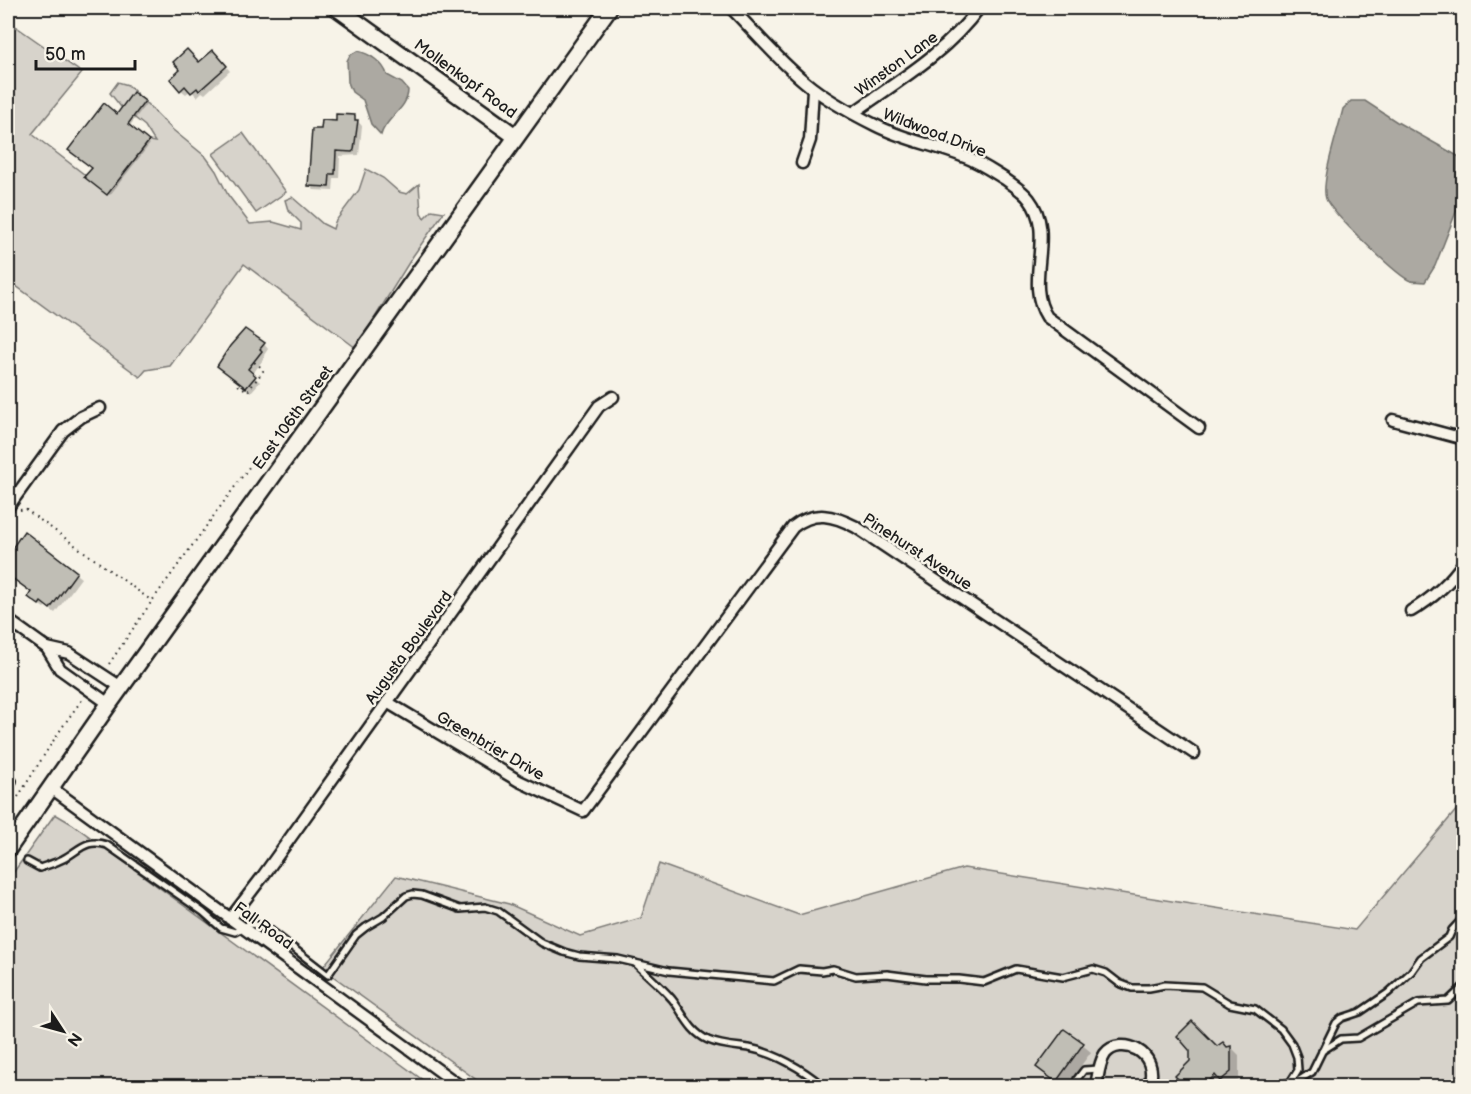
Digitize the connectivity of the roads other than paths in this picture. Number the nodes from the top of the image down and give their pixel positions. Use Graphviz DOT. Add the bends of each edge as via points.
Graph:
graph roads {
  1 [pos="337,8"];
  2 [pos="609,8"];
  3 [pos="731,8"];
  4 [pos="979,8"];
  5 [pos="813,89"];
  6 [pos="853,113"];
  7 [pos="515,136"];
  8 [pos="802,163"];
  9 [pos="613,397"];
  10 [pos="100,408"];
  11 [pos="1393,420"];
  12 [pos="1199,428"];
  13 [pos="1464,439"];
  14 [pos="9,505"];
  15 [pos="1464,562"];
  16 [pos="1412,612"];
  17 [pos="8,620"];
  18 [pos="47,648"];
  19 [pos="121,687"];
  20 [pos="387,702"];
  21 [pos="109,704"];
  22 [pos="1194,753"];
  23 [pos="10,779"];
  24 [pos="48,791"];
  25 [pos="8,794"];
  26 [pos="583,811"];
  27 [pos="8,849"];
  28 [pos="27,861"];
  29 [pos="1464,917"];
  30 [pos="230,919"];
  31 [pos="243,928"];
  32 [pos="634,962"];
  33 [pos="1464,986"];
  34 [pos="1321,1052"];
  35 [pos="1099,1069"];
  36 [pos="460,1086"];
  37 [pos="823,1086"];
  38 [pos="1075,1086"];
  39 [pos="1096,1086"];
  40 [pos="1149,1086"];
  41 [pos="1281,1086"];
  42 [pos="1290,1086"];
  1 -- 7 [label="street, Mollenkopf Road"];
  2 -- 7 [label="street, East 106th Street"];
  3 -- 5 [label="street, Wildwood Drive"];
  4 -- 6 [label="street, Winston Lane" via="944,48"];
  5 -- 6 [label="street, Wildwood Drive"];
  5 -- 8 [label="street" via="810,140"];
  6 -- 12 [label="street, Wildwood Drive" via="902,137 968,158 1022,191 1040,221 1038,294 1047,317"];
  7 -- 19 [label="street, East 106th Street"];
  9 -- 20 [label="street, Augusta Boulevard" via="599,406"];
  10 -- 14 [label="street" via="63,431"];
  11 -- 13 [label="street"];
  15 -- 16 [label="street" via="1433,597"];
  17 -- 18 [label="street"];
  18 -- 19 [label="street" via="69,653"];
  18 -- 21 [label="street" via="60,669"];
  19 -- 21 [label="street, East 106th Street"];
  20 -- 26 [label="street, Greenbrier Drive" via="519,781"];
  20 -- 30 [label="street, Augusta Boulevard"];
  21 -- 24 [label="street, East 106th Street"];
  22 -- 26 [label="street, Pinehurst Avenue" via="856,527 834,518 809,517 793,527"];
  23 -- 25 [label="lane"];
  24 -- 27 [label="street, East 106th Street"];
  24 -- 30 [label="street, Fall Road"];
  28 -- 31 [label="lane" via="40,868 86,844 107,845 221,928 234,932"];
  29 -- 34 [label="lane" via="1449,937 1421,958 1388,993 1336,1023"];
  30 -- 31 [label="street, Fall Road"];
  31 -- 32 [label="lane" via="249,924 265,926 328,975 356,935 413,894 460,909 485,907 498,911 542,943 564,952"];
  31 -- 36 [label="street, Fall Road"];
  32 -- 37 [label="lane" via="679,1007 700,1035 785,1062"];
  32 -- 41 [label="lane" via="669,971 763,981 774,981 799,969 984,982 1016,969 1063,977 1093,969 1132,988 1202,987 1230,1004 1255,1008 1281,1029 1292,1044 1298,1070 1291,1082"];
  33 -- 34 [label="lane" via="1448,1001 1418,1003 1358,1038 1341,1039"];
  34 -- 42 [label="lane" via="1312,1072"];
  35 -- 38 [label="lane" via="1084,1070"];
  35 -- 39 [label="street"];
  35 -- 40 [label="street" via="1109,1051 1123,1047 1137,1050 1151,1065"];
}
